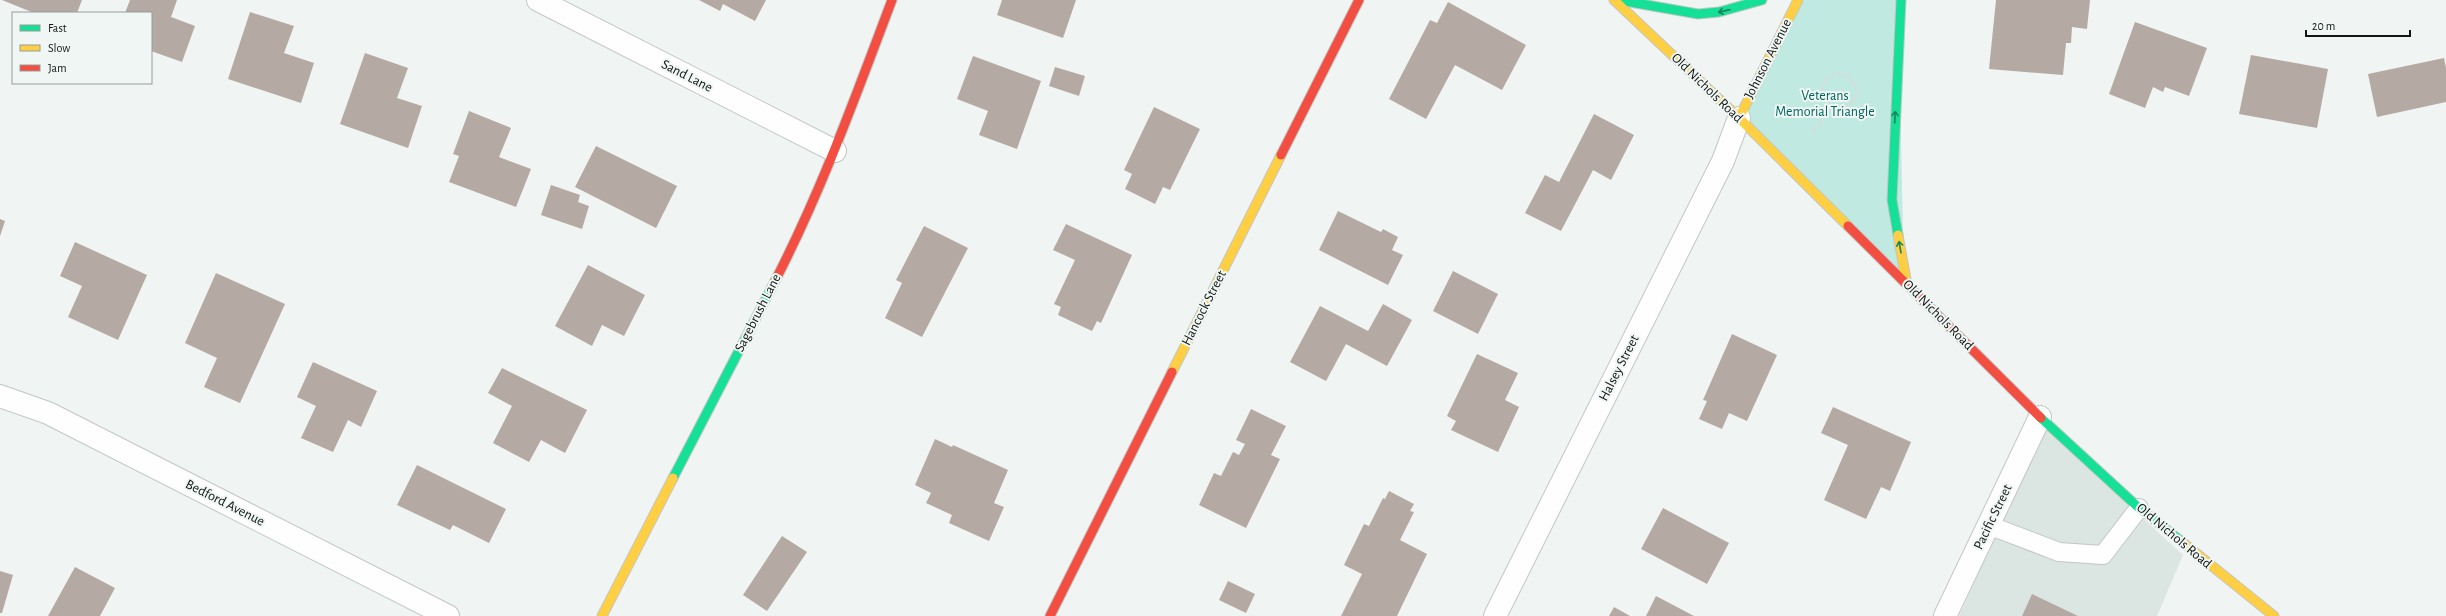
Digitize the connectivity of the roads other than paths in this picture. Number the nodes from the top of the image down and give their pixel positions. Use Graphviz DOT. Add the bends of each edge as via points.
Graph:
graph roads {
  1 [pos="538,0"];
  2 [pos="892,0"];
  3 [pos="1359,0"];
  4 [pos="1614,0"];
  5 [pos="1619,0"];
  6 [pos="1762,0"];
  7 [pos="1798,0"];
  8 [pos="1900,0"];
  9 [pos="1739,118"];
  10 [pos="835,151"];
  11 [pos="1907,285"];
  12 [pos="0,396"];
  13 [pos="2040,417"];
  14 [pos="2139,508"];
  15 [pos="1988,525"];
  16 [pos="448,616"];
  17 [pos="602,616"];
  18 [pos="1050,616"];
  19 [pos="1494,616"];
  20 [pos="1945,616"];
  21 [pos="2274,616"];
  1 -- 10 [label="street, Sand Lane"];
  2 -- 10 [label="street, Sagebrush Lane"];
  3 -- 18 [label="street, Hancock Street"];
  4 -- 9 [label="street, Old Nichols Road"];
  6 -- 5 [label="street, one-way" via="1718,12 1698,14"];
  7 -- 9 [label="street, Johnson Avenue"];
  11 -- 8 [label="street, one-way" via="1892,200"];
  9 -- 11 [label="street, Old Nichols Road"];
  9 -- 19 [label="street, Halsey Street" via="1723,161"];
  10 -- 17 [label="street, Sagebrush Lane" via="795,242"];
  11 -- 13 [label="street, Old Nichols Road"];
  12 -- 16 [label="street, Bedford Avenue" via="48,413"];
  13 -- 14 [label="street, Old Nichols Road"];
  13 -- 15 [label="street, Pacific Street"];
  14 -- 15 [label="lane" via="2103,555 2059,552"];
  14 -- 21 [label="street, Old Nichols Road"];
  15 -- 20 [label="street, Pacific Street"];
}
